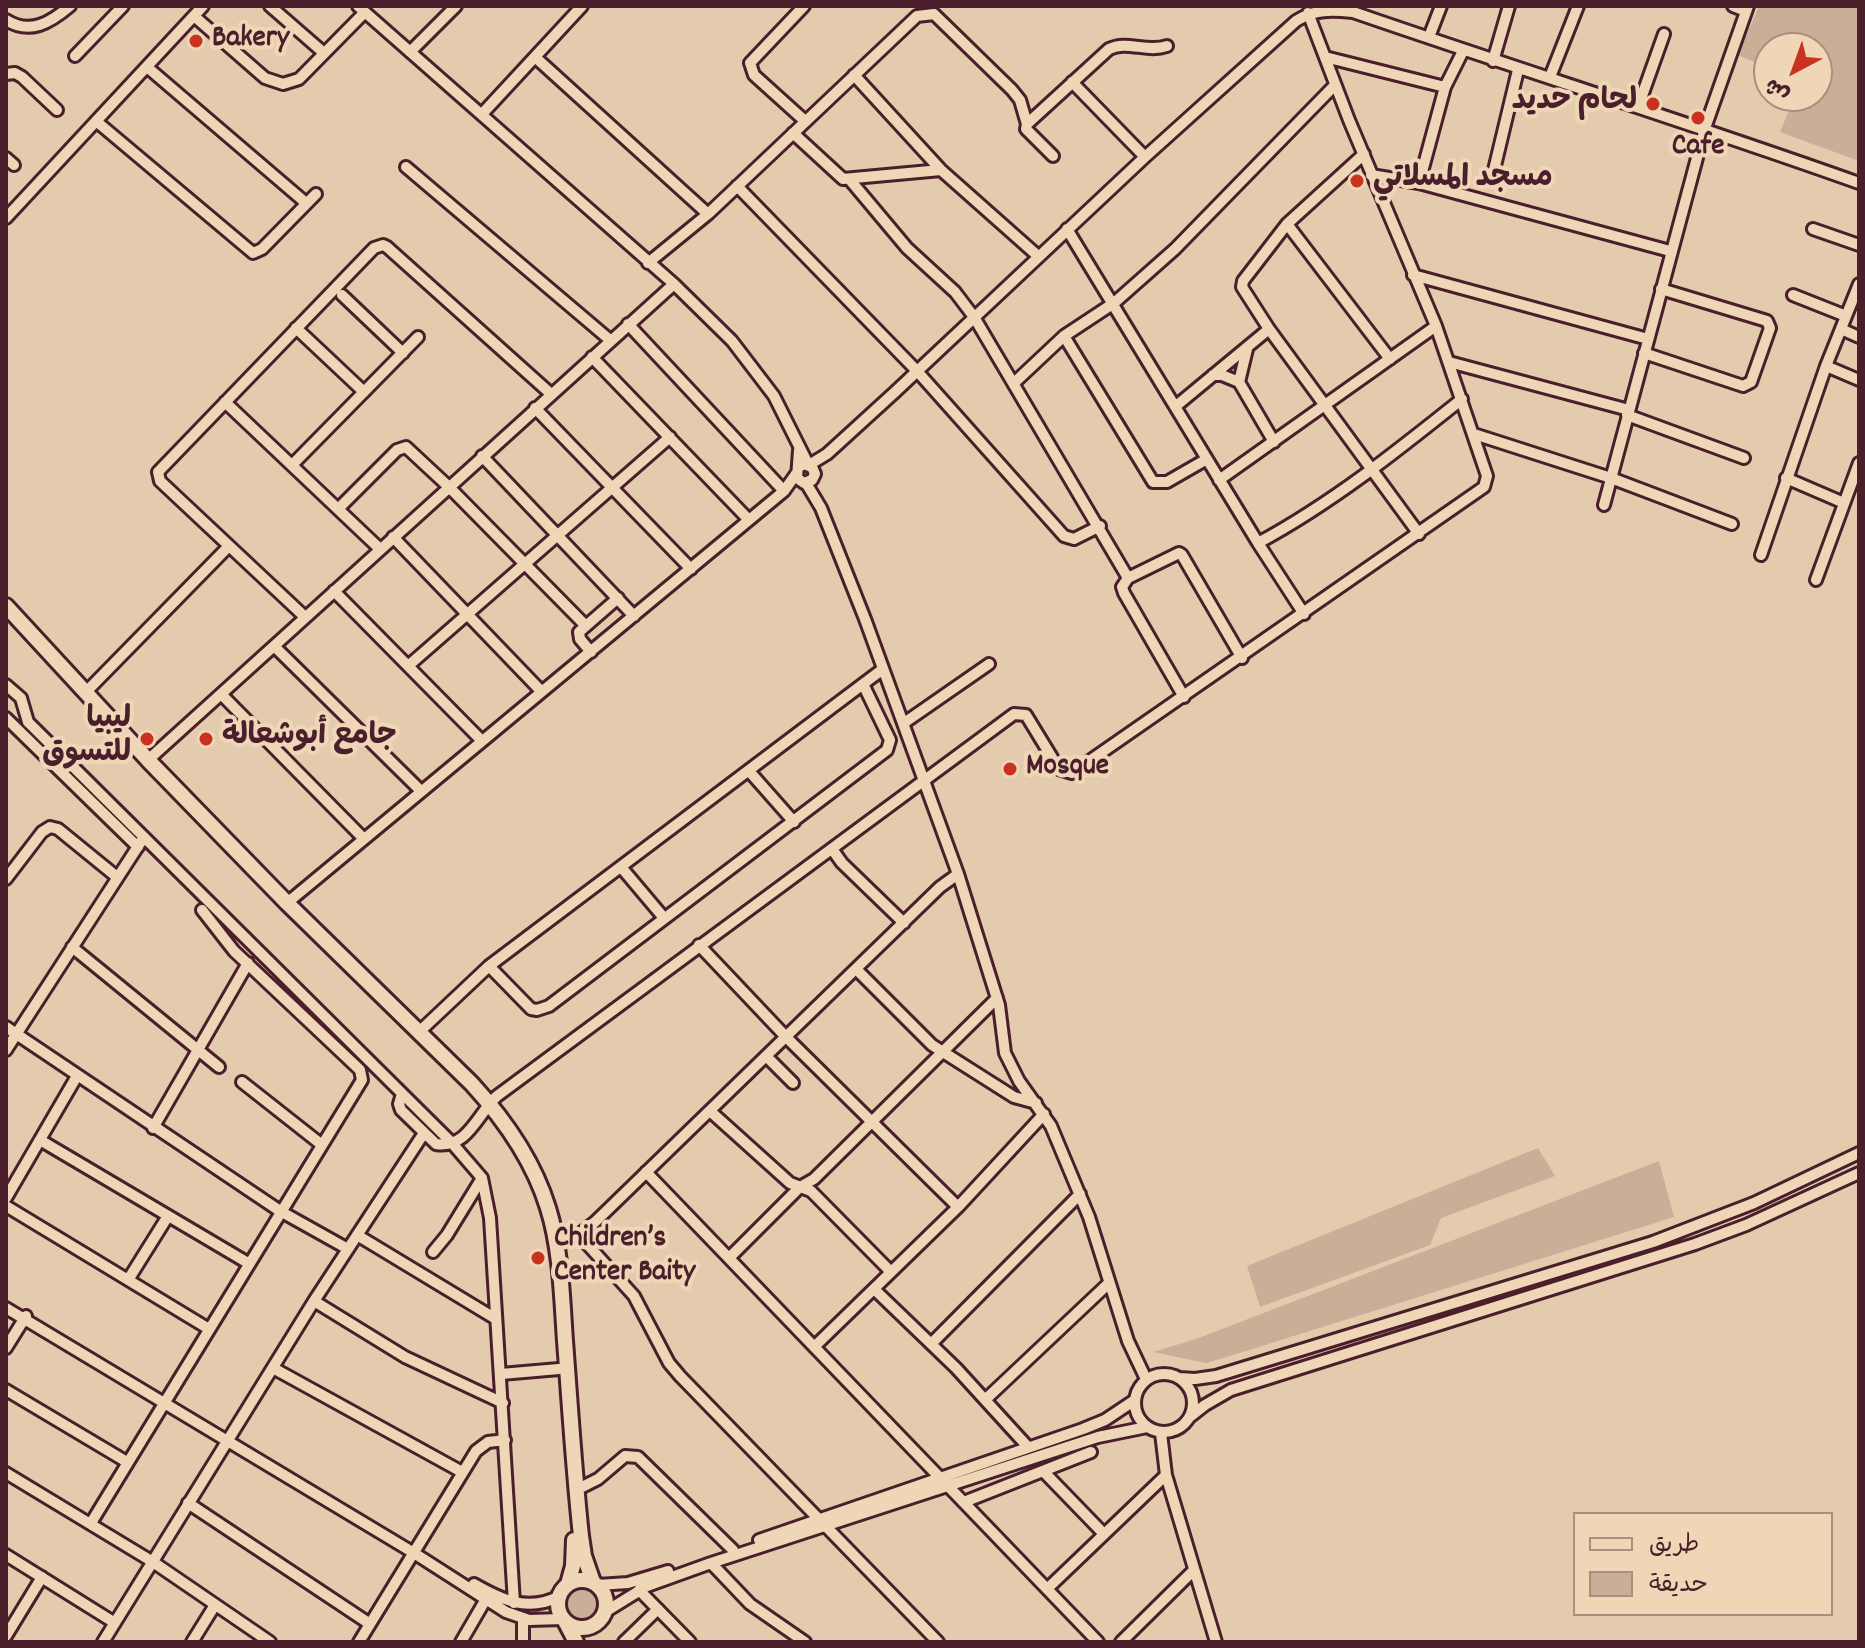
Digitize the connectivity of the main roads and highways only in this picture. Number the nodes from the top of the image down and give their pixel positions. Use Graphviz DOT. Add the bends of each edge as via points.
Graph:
graph roads {
  1 [pos="6,606"];
  2 [pos="542,1197"];
  3 [pos="568,1584"];
  4 [pos="595,1584"];
  5 [pos="602,1616"];
  6 [pos="564,1620"];
  7 [pos="576,1642"];
  8 [pos="594,1642"];
  1 -- 2 [label="main road" via="148,760 489,1103 529,1163"];
  2 -- 3 [label="main road" via="575,1546"];
  2 -- 4 [label="main road" via="549,1208 563,1314 584,1556"];
  3 -- 4 [label="main road" via="583,1579"];
  3 -- 6 [label="main road" via="558,1597"];
  4 -- 5 [label="main road" via="606,1600"];
  5 -- 6 [label="main road" via="582,1628"];
  5 -- 8 [label="main road"];
  6 -- 7 [label="main road"];
}
